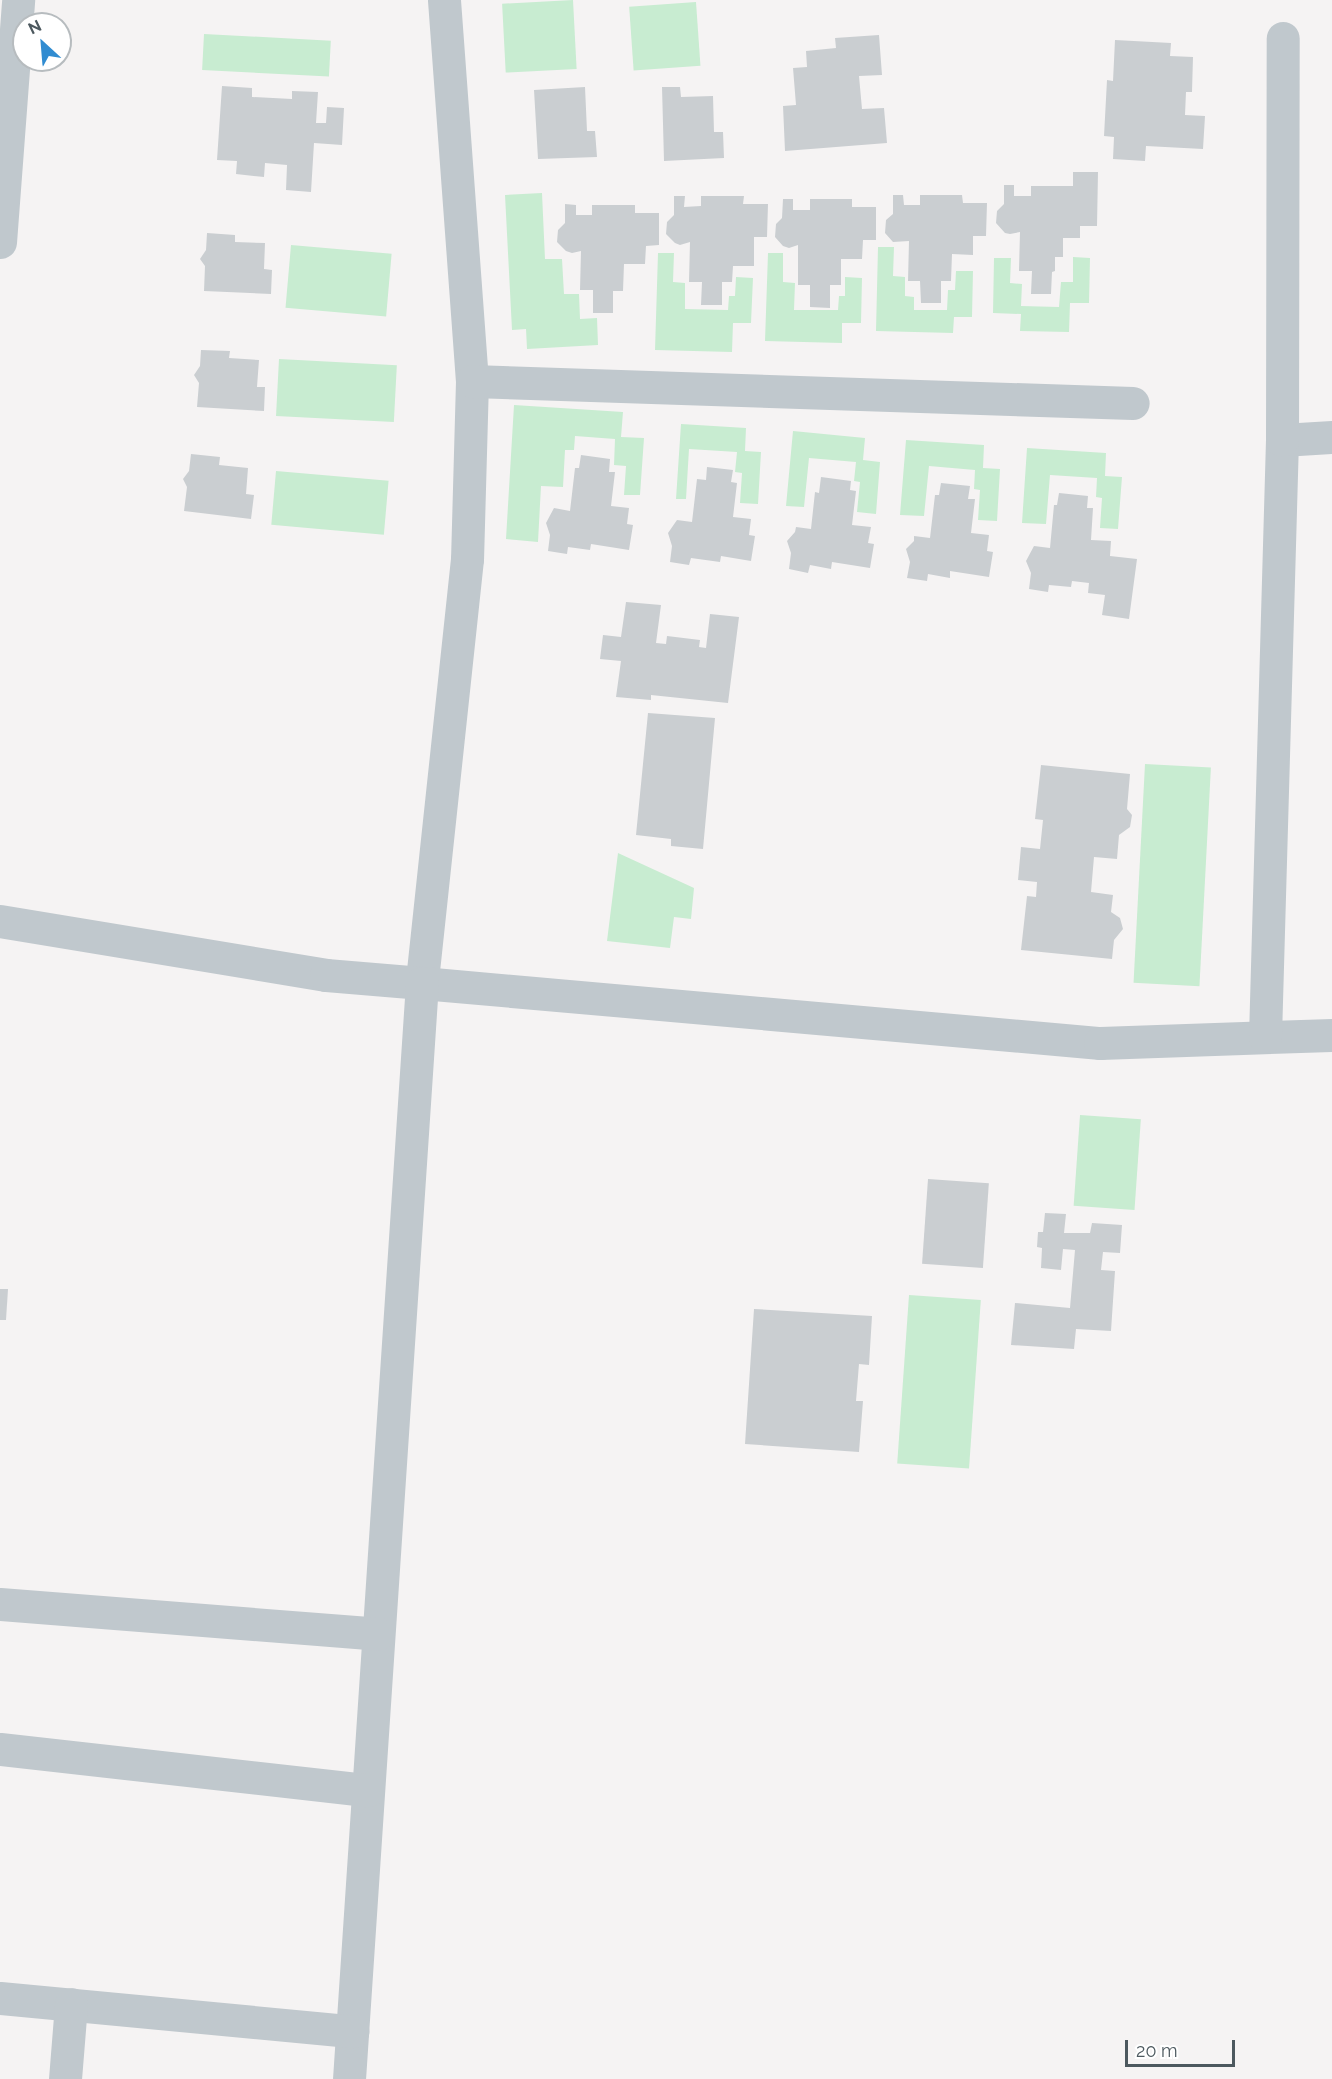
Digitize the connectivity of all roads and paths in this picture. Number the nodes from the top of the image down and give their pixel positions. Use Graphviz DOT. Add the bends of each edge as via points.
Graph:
graph roads {
  1 [pos="18,0"];
  2 [pos="444,0"];
  3 [pos="1283,38"];
  4 [pos="0,242"];
  5 [pos="472,381"];
  6 [pos="1133,403"];
  7 [pos="1332,437"];
  8 [pos="1282,440"];
  9 [pos="0,921"];
  10 [pos="422,983"];
  11 [pos="1332,1035"];
  12 [pos="1265,1037"];
  13 [pos="0,1604"];
  14 [pos="378,1634"];
  15 [pos="0,1749"];
  16 [pos="368,1790"];
  17 [pos="0,1998"];
  18 [pos="71,2004"];
  19 [pos="352,2031"];
  20 [pos="65,2079"];
  21 [pos="349,2079"];
  1 -- 4 [label="street"];
  2 -- 5 [label="street"];
  3 -- 8 [label="street"];
  5 -- 6 [label="street"];
  5 -- 10 [label="street" via="466,559"];
  7 -- 8 [label="street"];
  8 -- 12 [label="street"];
  9 -- 10 [label="street" via="326,975"];
  10 -- 12 [label="street" via="1100,1042"];
  10 -- 14 [label="street"];
  11 -- 12 [label="street"];
  13 -- 14 [label="street"];
  14 -- 16 [label="street"];
  15 -- 16 [label="street"];
  16 -- 19 [label="street"];
  17 -- 18 [label="street"];
  18 -- 19 [label="street"];
  18 -- 20 [label="street"];
  19 -- 21 [label="street"];
}
